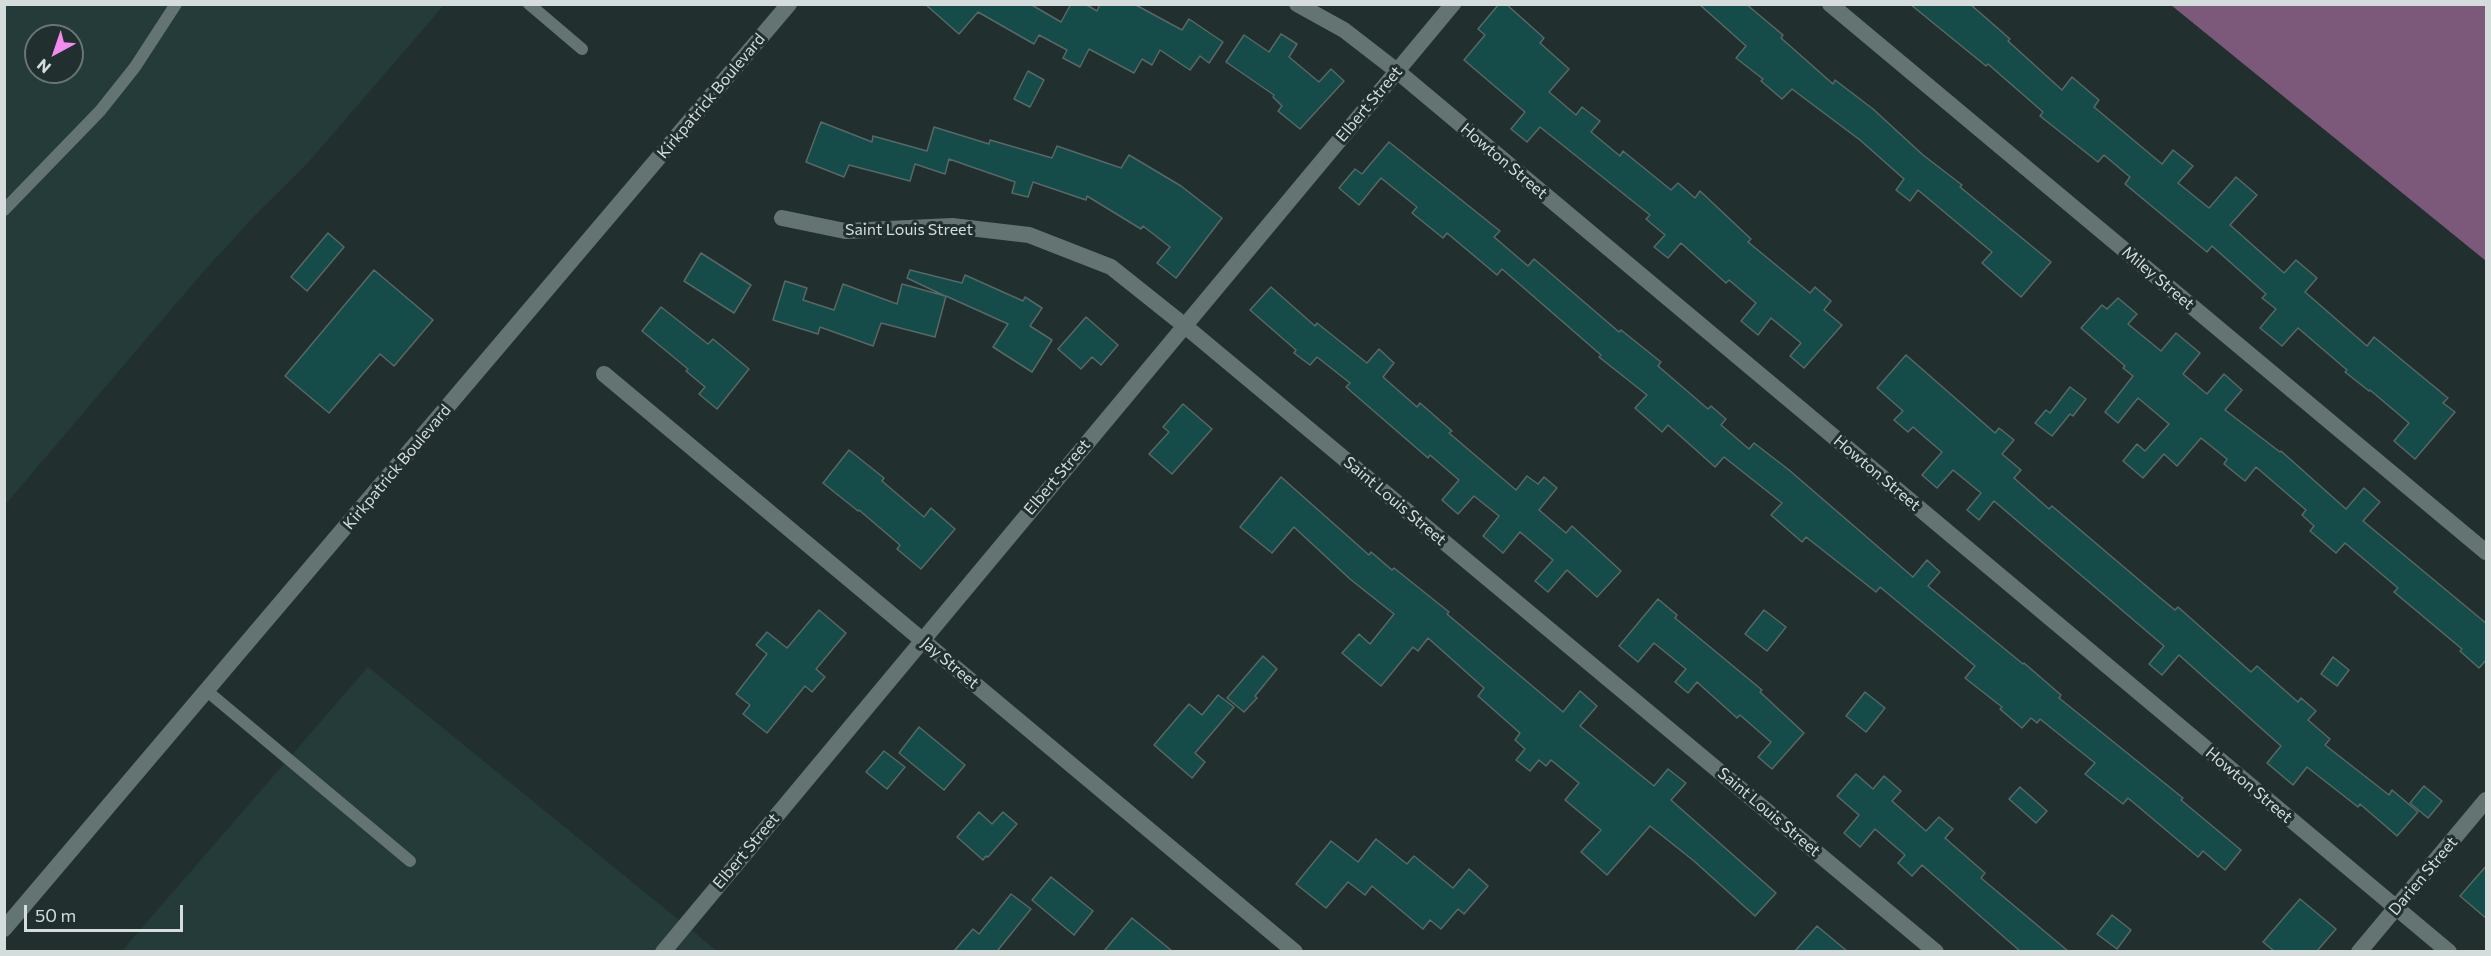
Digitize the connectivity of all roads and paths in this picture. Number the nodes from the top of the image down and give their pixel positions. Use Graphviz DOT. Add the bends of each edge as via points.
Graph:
graph roads {
  1 [pos="176,4"];
  2 [pos="530,4"];
  3 [pos="789,4"];
  4 [pos="1297,4"];
  5 [pos="1453,4"];
  6 [pos="1830,4"];
  7 [pos="582,49"];
  8 [pos="1397,71"];
  9 [pos="4,210"];
  10 [pos="782,218"];
  11 [pos="1185,326"];
  12 [pos="604,374"];
  13 [pos="2487,552"];
  14 [pos="921,639"];
  15 [pos="207,691"];
  16 [pos="2487,800"];
  17 [pos="410,861"];
  18 [pos="2396,908"];
  19 [pos="4,929"];
  20 [pos="663,951"];
  21 [pos="1295,951"];
  22 [pos="1936,951"];
  23 [pos="2360,951"];
  24 [pos="2449,951"];
  1 -- 9 [label="lane" via="135,68 100,111"];
  2 -- 7 [label="lane"];
  3 -- 15 [label="street, Kirkpatrick Boulevard"];
  4 -- 8 [label="street, Howton Street" via="1344,30"];
  5 -- 8 [label="street, Elbert Street"];
  6 -- 13 [label="street, Miley Street"];
  8 -- 11 [label="street, Elbert Street"];
  8 -- 18 [label="street, Howton Street"];
  10 -- 11 [label="street, Saint Louis Street" via="845,231 952,226 1029,235 1111,267"];
  11 -- 14 [label="street, Elbert Street"];
  11 -- 22 [label="street, Saint Louis Street"];
  12 -- 14 [label="street, Jay Street"];
  14 -- 20 [label="street, Elbert Street"];
  14 -- 21 [label="street, Jay Street"];
  15 -- 17 [label="lane"];
  15 -- 19 [label="street, Kirkpatrick Boulevard"];
  16 -- 18 [label="street, Darien Street"];
  18 -- 23 [label="street, Darien Street"];
  18 -- 24 [label="street, Howton Street"];
}
